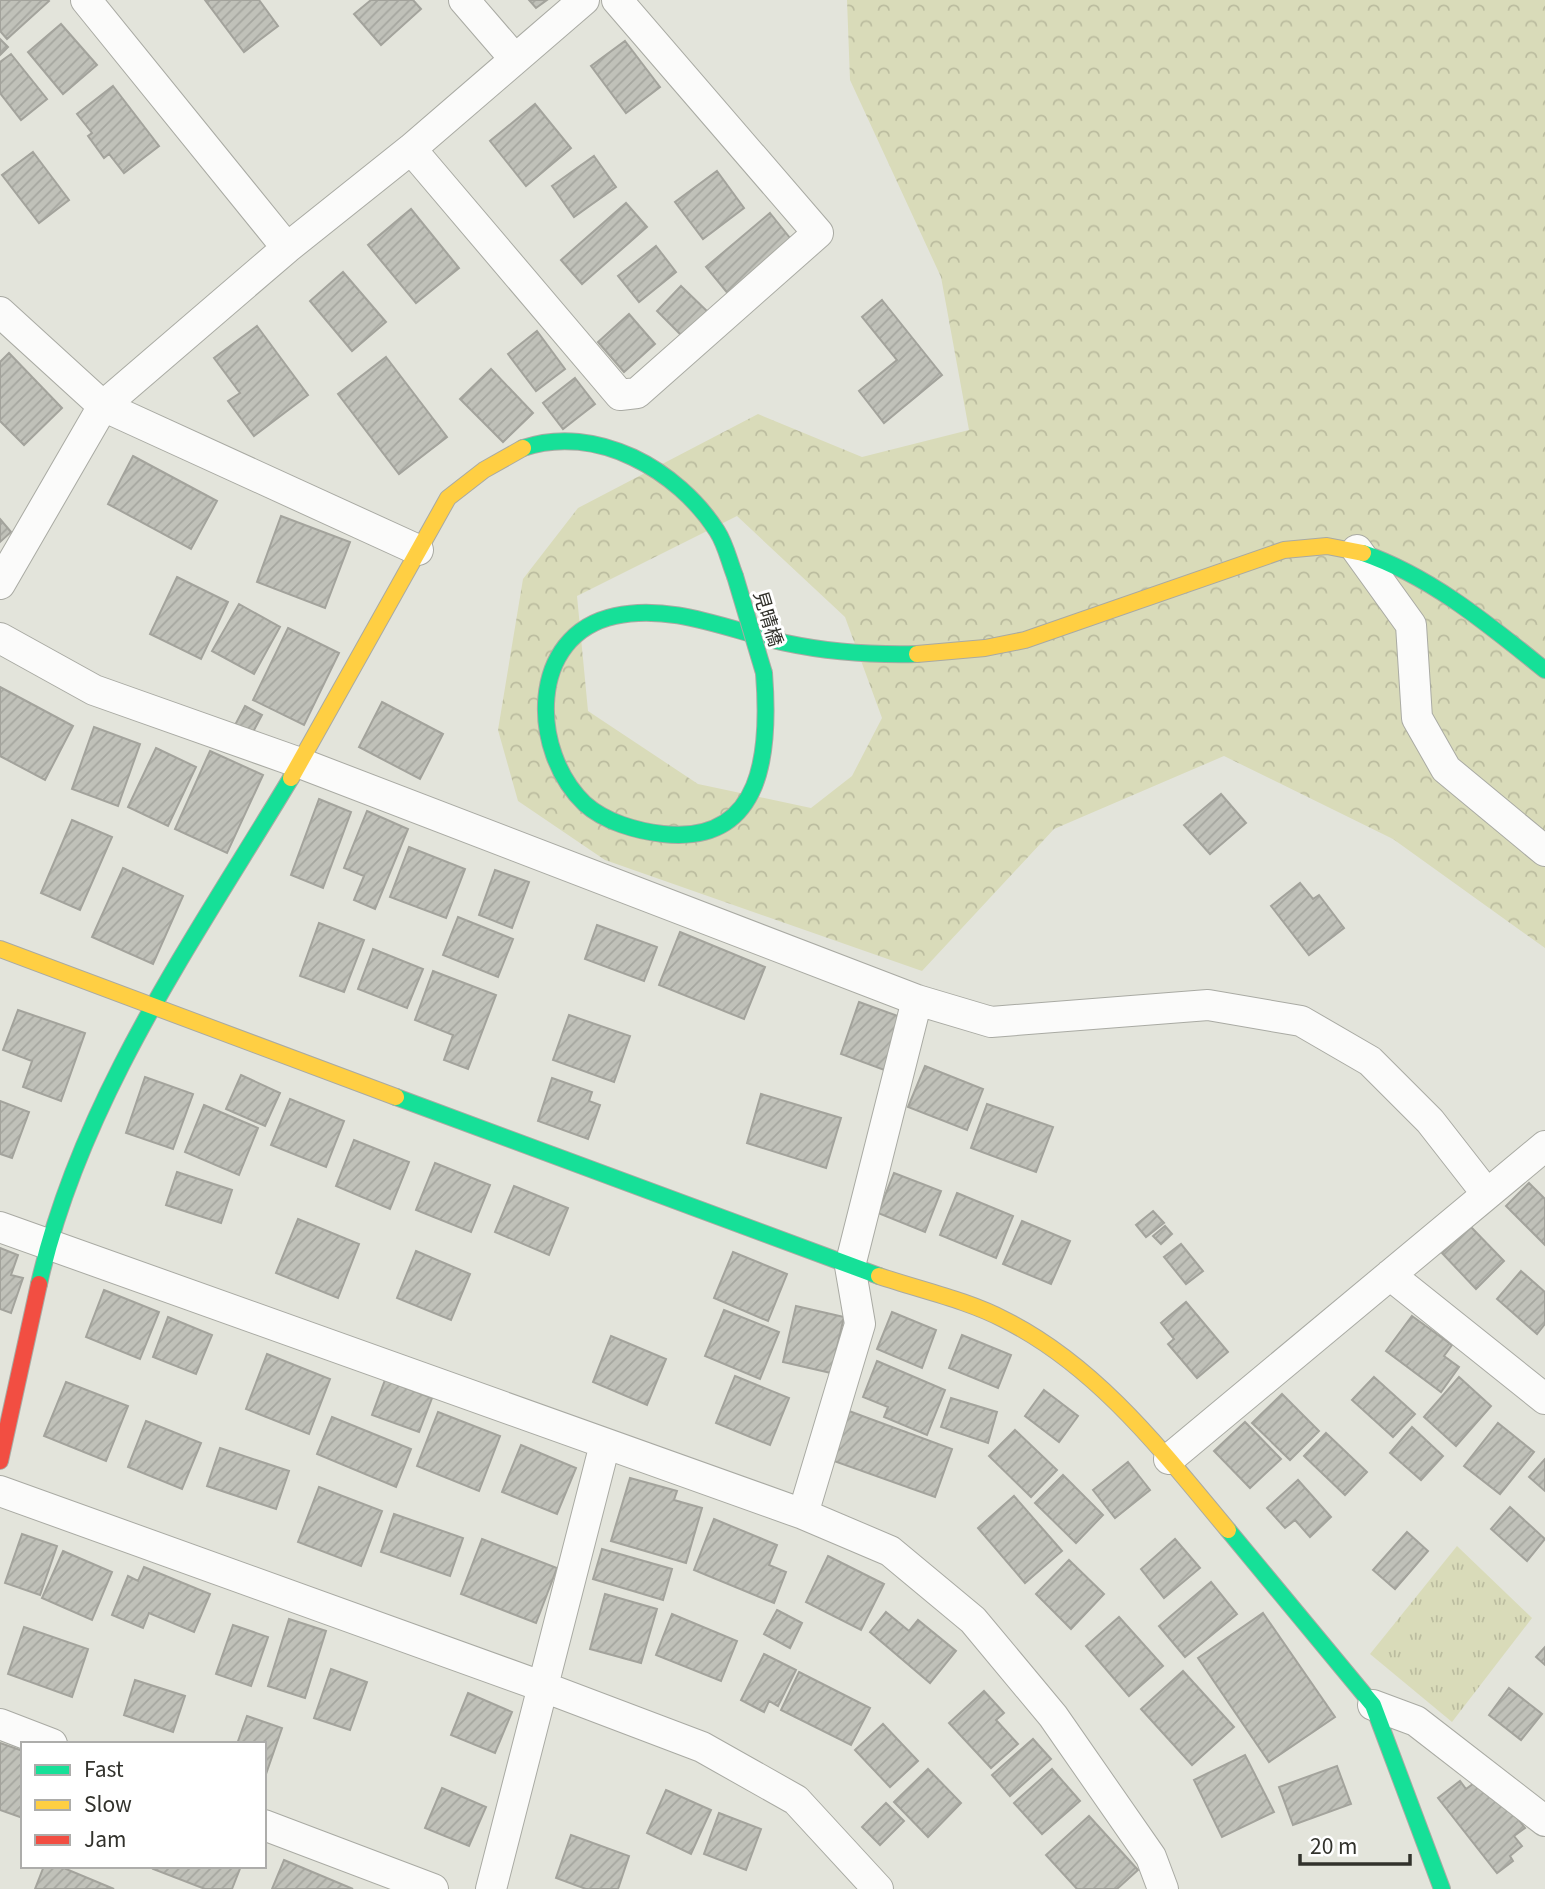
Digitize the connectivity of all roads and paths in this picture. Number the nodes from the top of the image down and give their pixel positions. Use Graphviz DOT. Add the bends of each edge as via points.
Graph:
graph roads {
  1 [pos="86,0"];
  2 [pos="464,0"];
  3 [pos="584,0"];
  4 [pos="617,0"];
  5 [pos="514,58"];
  6 [pos="411,149"];
  7 [pos="287,248"];
  8 [pos="0,312"];
  9 [pos="103,406"];
  10 [pos="418,550"];
  11 [pos="1357,550"];
  12 [pos="0,584"];
  13 [pos="0,638"];
  14 [pos="1545,670"];
  15 [pos="300,764"];
  16 [pos="1545,851"];
  17 [pos="0,949"];
  18 [pos="917,1000"];
  19 [pos="154,1007"];
  20 [pos="1545,1146"];
  21 [pos="1487,1195"];
  22 [pos="0,1227"];
  23 [pos="48,1244"];
  24 [pos="849,1266"];
  25 [pos="1390,1275"];
  26 [pos="1545,1399"];
  27 [pos="605,1444"];
  28 [pos="1169,1459"];
  29 [pos="0,1461"];
  30 [pos="0,1491"];
  31 [pos="803,1514"];
  32 [pos="541,1686"];
  33 [pos="1373,1705"];
  34 [pos="0,1724"];
  35 [pos="47,1742"];
  36 [pos="1545,1821"];
  37 [pos="266,1826"];
  38 [pos="433,1889"];
  39 [pos="491,1889"];
  40 [pos="877,1889"];
  41 [pos="1163,1889"];
  42 [pos="1442,1889"];
  1 -- 7 [label="street"];
  2 -- 5 [label="street"];
  3 -- 5 [label="street"];
  4 -- 6 [label="street" via="818,233 637,393 620,395"];
  5 -- 6 [label="street"];
  6 -- 7 [label="street"];
  7 -- 9 [label="street"];
  8 -- 9 [label="street"];
  9 -- 10 [label="street"];
  9 -- 12 [label="street"];
  10 -- 11 [label="street, 見晴橋, bridge" via="448,498 482,468 554,441 590,444 643,459 682,489 717,532 735,576 764,673 768,720 760,770 746,804 723,826 658,834 592,809 565,782 545,713 546,684 557,654 578,632 611,615 642,612 677,617 788,643 912,655 1007,645 1278,552 1328,545"];
  10 -- 15 [label="street, 見晴橋"];
  11 -- 14 [label="street, 見晴橋" via="1460,605"];
  11 -- 16 [label="street" via="1411,625 1417,718 1446,769"];
  13 -- 15 [label="street" via="94,690"];
  15 -- 18 [label="street"];
  15 -- 19 [label="street, 見晴橋"];
  17 -- 19 [label="street"];
  18 -- 21 [label="street" via="991,1022 1208,1005 1301,1021 1370,1061 1430,1121"];
  18 -- 24 [label="street"];
  19 -- 23 [label="street, 見晴橋" via="90,1130"];
  19 -- 24 [label="street"];
  20 -- 21 [label="street"];
  21 -- 25 [label="street"];
  22 -- 23 [label="street"];
  23 -- 27 [label="street"];
  23 -- 29 [label="street, 見晴橋"];
  24 -- 28 [label="street" via="1004,1319 1075,1362"];
  24 -- 31 [label="street" via="860,1324"];
  25 -- 26 [label="street"];
  25 -- 28 [label="street"];
  27 -- 31 [label="street"];
  27 -- 32 [label="street"];
  28 -- 33 [label="street"];
  30 -- 32 [label="street"];
  31 -- 41 [label="street" via="890,1551 974,1620 1053,1716 1152,1857"];
  32 -- 39 [label="street"];
  32 -- 40 [label="street" via="702,1747 796,1800"];
  33 -- 36 [label="street" via="1416,1721"];
  33 -- 42 [label="street"];
  34 -- 35 [label="street"];
  37 -- 38 [label="street"];
}
